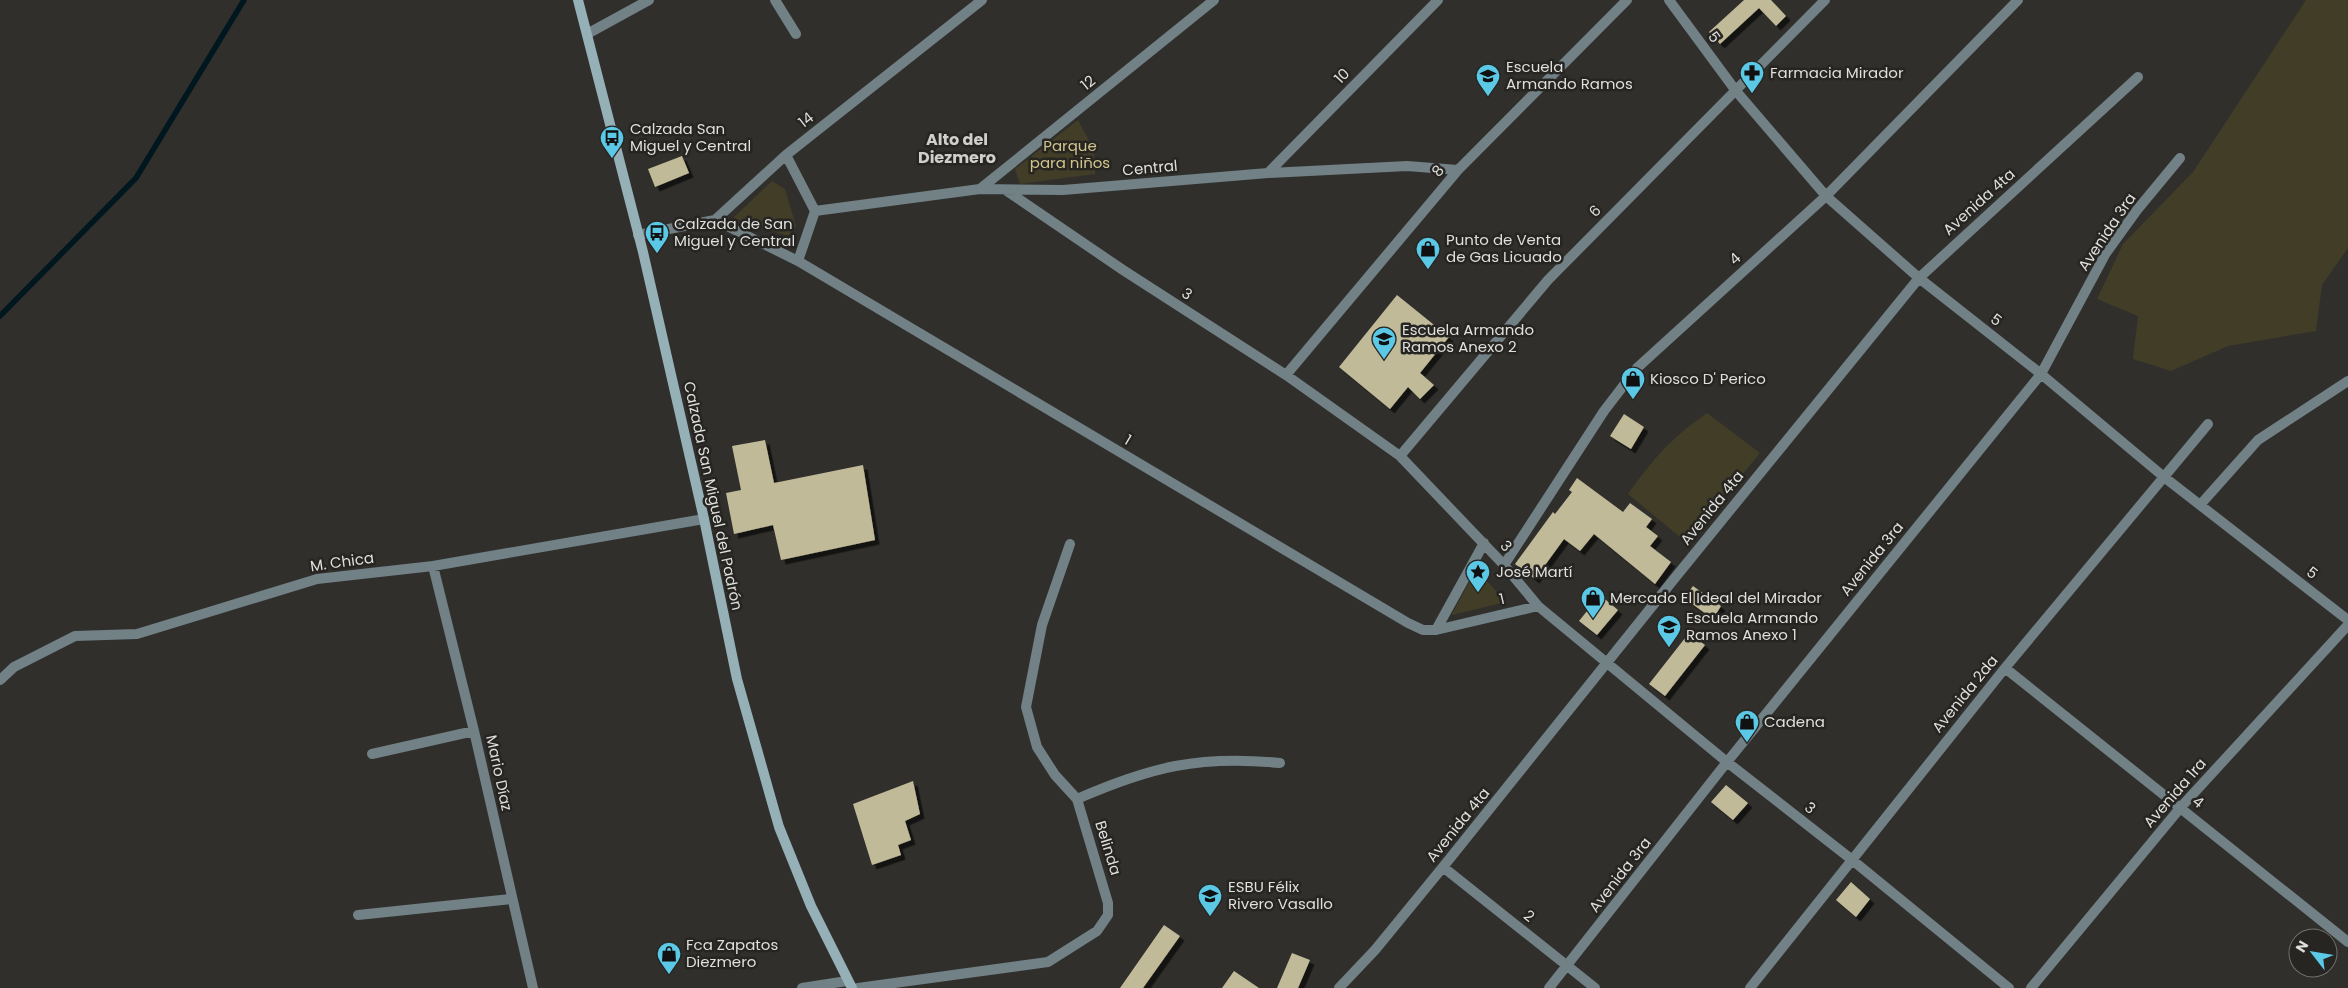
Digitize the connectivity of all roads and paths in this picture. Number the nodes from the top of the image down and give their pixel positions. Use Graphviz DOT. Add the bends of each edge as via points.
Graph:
graph roads {
  1 [pos="578,0"];
  2 [pos="649,0"];
  3 [pos="774,0"];
  4 [pos="982,0"];
  5 [pos="1214,0"];
  6 [pos="1438,0"];
  7 [pos="1627,0"];
  8 [pos="1669,0"];
  9 [pos="1825,0"];
  10 [pos="2018,0"];
  11 [pos="587,34"];
  12 [pos="796,34"];
  13 [pos="2138,77"];
  14 [pos="1736,91"];
  15 [pos="786,155"];
  16 [pos="2180,158"];
  17 [pos="1458,170"];
  18 [pos="1268,173"];
  19 [pos="980,189"];
  20 [pos="1007,191"];
  21 [pos="1826,196"];
  22 [pos="815,211"];
  23 [pos="715,220"];
  24 [pos="638,235"];
  25 [pos="798,261"];
  26 [pos="1919,278"];
  27 [pos="2041,374"];
  28 [pos="1286,375"];
  29 [pos="2348,381"];
  30 [pos="2208,424"];
  31 [pos="1400,456"];
  32 [pos="2164,476"];
  33 [pos="2200,505"];
  34 [pos="704,519"];
  35 [pos="1070,544"];
  36 [pos="1484,544"];
  37 [pos="433,566"];
  38 [pos="1504,566"];
  39 [pos="1538,606"];
  40 [pos="2348,620"];
  41 [pos="2348,625"];
  42 [pos="1436,630"];
  43 [pos="1607,663"];
  44 [pos="2005,668"];
  45 [pos="0,680"];
  46 [pos="474,731"];
  47 [pos="372,754"];
  48 [pos="1727,762"];
  49 [pos="1280,763"];
  50 [pos="1077,799"];
  51 [pos="2181,807"];
  52 [pos="1851,859"];
  53 [pos="1443,867"];
  54 [pos="511,899"];
  55 [pos="358,915"];
  56 [pos="2348,942"];
  57 [pos="1568,967"];
  58 [pos="850,985"];
  59 [pos="533,988"];
  60 [pos="802,988"];
  61 [pos="858,988"];
  62 [pos="1340,988"];
  63 [pos="1549,988"];
  64 [pos="1596,988"];
  65 [pos="1750,988"];
  66 [pos="2009,988"];
  67 [pos="2031,988"];
  1 -- 11 [label="main road, Calzada San Miguel del Padrón"];
  2 -- 11 [label="street"];
  3 -- 12 [label="street"];
  4 -- 15 [label="street, 14"];
  5 -- 19 [label="street, 12"];
  6 -- 18 [label="street, 10"];
  7 -- 17 [label="street, 8"];
  8 -- 14 [label="street, 5"];
  9 -- 14 [label="street, 6"];
  10 -- 21 [label="street, 4"];
  11 -- 24 [label="main road, Calzada San Miguel del Padrón"];
  13 -- 26 [label="street, Avenida 4ta"];
  14 -- 21 [label="street, 5"];
  14 -- 31 [label="street, 6" via="1548,280"];
  15 -- 22 [label="street"];
  15 -- 23 [label="street, 14"];
  16 -- 27 [label="street, Avenida 3ra" via="2106,253"];
  17 -- 18 [label="street, Central" via="1407,166"];
  17 -- 28 [label="street, 8"];
  18 -- 20 [label="street, Central" via="1063,190"];
  19 -- 20 [label="street, Central"];
  19 -- 22 [label="street, Central"];
  20 -- 28 [label="street, 3"];
  21 -- 26 [label="street, 5"];
  21 -- 38 [label="street, 4" via="1638,368 1604,411"];
  22 -- 25 [label="street"];
  23 -- 24 [label="street"];
  23 -- 25 [label="street, 1"];
  24 -- 34 [label="main road, Calzada San Miguel del Padrón"];
  25 -- 42 [label="street, 1" via="1408,623 1423,630"];
  26 -- 27 [label="street, 5"];
  26 -- 43 [label="street, Avenida 4ta"];
  27 -- 32 [label="street, 5"];
  27 -- 48 [label="street, Avenida 3ra"];
  28 -- 31 [label="street, 3"];
  29 -- 33 [label="street" via="2258,440"];
  30 -- 32 [label="street, Avenida 2da"];
  31 -- 36 [label="street, 3"];
  32 -- 33 [label="street, 5"];
  32 -- 44 [label="street, Avenida 2da"];
  33 -- 40 [label="street, 5"];
  34 -- 37 [label="street, M. Chica"];
  34 -- 58 [label="main road, Calzada San Miguel del Padrón" via="737,679 779,827"];
  35 -- 50 [label="street, Belinda" via="1042,625 1026,707 1037,747"];
  36 -- 38 [label="street, 3"];
  36 -- 42 [label="street"];
  37 -- 45 [label="street, M. Chica" via="317,579 137,634 75,636 14,667"];
  37 -- 46 [label="street, Mario Díaz"];
  38 -- 39 [label="street, 3"];
  39 -- 42 [label="street, 1"];
  39 -- 43 [label="street, 3"];
  41 -- 51 [label="street, Avenida 1ra"];
  43 -- 48 [label="street, 3"];
  43 -- 53 [label="street, Avenida 4ta"];
  44 -- 51 [label="street, 4"];
  44 -- 52 [label="street, Avenida 2da"];
  46 -- 47 [label="street"];
  46 -- 54 [label="street, Mario Díaz"];
  48 -- 52 [label="street, 3"];
  48 -- 57 [label="street, Avenida 3ra"];
  49 -- 50 [label="street" via="1242,760 1190,763 1118,781"];
  50 -- 61 [label="street, Belinda" via="1108,903 1108,915 1097,931 1048,962"];
  51 -- 56 [label="street, 4"];
  51 -- 67 [label="street, Avenida 1ra"];
  52 -- 65 [label="street, Avenida 2da"];
  52 -- 66 [label="street, 3"];
  53 -- 57 [label="street, 2"];
  53 -- 62 [label="street, Avenida 4ta"];
  54 -- 55 [label="street"];
  54 -- 59 [label="street, Mario Díaz"];
  57 -- 63 [label="street, Avenida 3ra"];
  57 -- 64 [label="street, 2"];
  58 -- 60 [label="street"];
}
